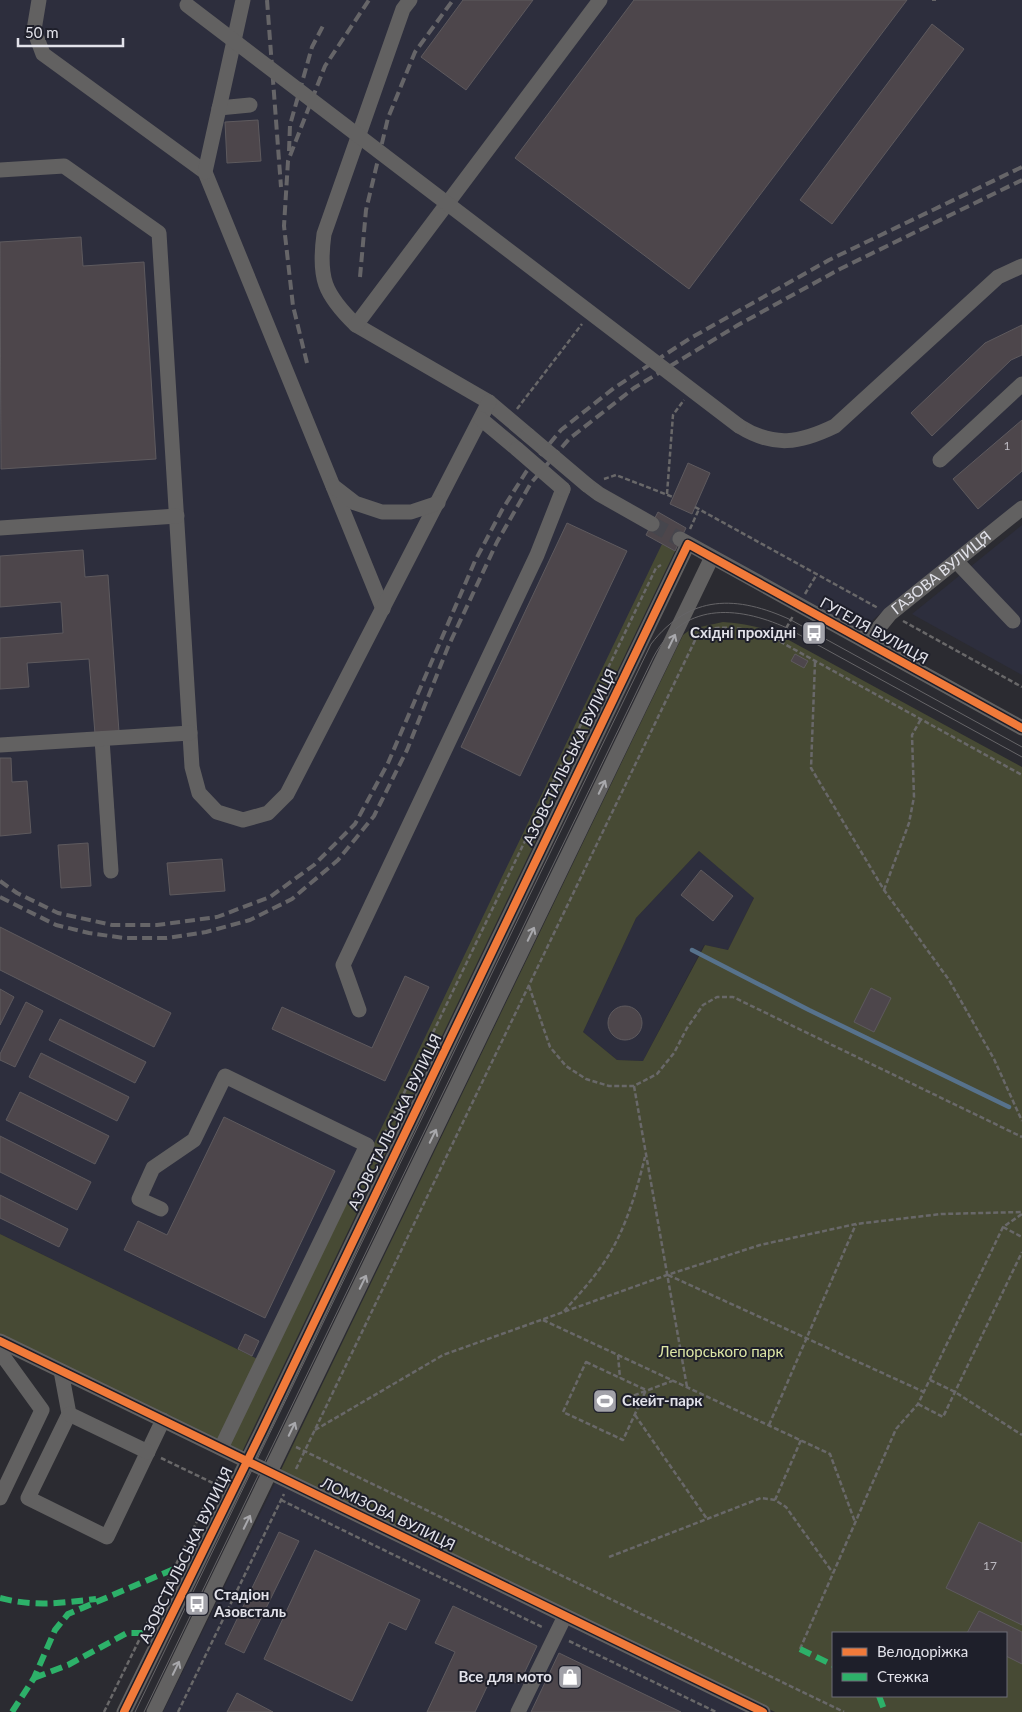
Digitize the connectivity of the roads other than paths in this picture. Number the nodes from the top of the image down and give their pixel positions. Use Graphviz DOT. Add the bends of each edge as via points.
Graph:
graph roads {
  1 [pos="39,0"];
  2 [pos="242,0"];
  3 [pos="410,0"];
  4 [pos="600,0"];
  5 [pos="183,3"];
  6 [pos="250,105"];
  7 [pos="219,108"];
  8 [pos="0,170"];
  9 [pos="205,172"];
  10 [pos="1022,266"];
  11 [pos="356,325"];
  12 [pos="1022,384"];
  13 [pos="490,402"];
  14 [pos="481,419"];
  15 [pos="940,460"];
  16 [pos="333,485"];
  17 [pos="438,503"];
  18 [pos="1022,508"];
  19 [pos="177,516"];
  20 [pos="652,524"];
  21 [pos="0,528"];
  22 [pos="684,542"];
  23 [pos="712,557"];
  24 [pos="956,561"];
  25 [pos="383,609"];
  26 [pos="1013,621"];
  27 [pos="867,642"];
  28 [pos="1022,728"];
  29 [pos="190,733"];
  30 [pos="102,739"];
  31 [pos="0,745"];
  32 [pos="111,871"];
  33 [pos="359,1010"];
  34 [pos="161,1210"];
  35 [pos="0,1341"];
  36 [pos="0,1352"];
  37 [pos="61,1371"];
  38 [pos="69,1414"];
  39 [pos="163,1420"];
  40 [pos="221,1448"];
  41 [pos="148,1452"];
  42 [pos="247,1461"];
  43 [pos="271,1473"];
  44 [pos="0,1498"];
  45 [pos="565,1616"];
  46 [pos="124,1712"];
  47 [pos="154,1712"];
  48 [pos="518,1712"];
  49 [pos="763,1712"];
  1 -- 9 [label="street" via="34,30 43,54"];
  2 -- 7 [label="street"];
  3 -- 11 [label="street" via="403,9 324,234 321,259 325,285 338,307"];
  4 -- 11 [label="street"];
  5 -- 10 [label="street, bridge" via="739,426 767,439 787,441 812,437 835,426 998,278"];
  6 -- 7 [label="street"];
  7 -- 9 [label="street"];
  8 -- 19 [label="street" via="64,166 159,233"];
  9 -- 16 [label="street"];
  11 -- 13 [label="street"];
  12 -- 15 [label="street"];
  13 -- 14 [label="street"];
  13 -- 20 [label="street, bridge" via="587,485"];
  14 -- 17 [label="street"];
  14 -- 33 [label="street, bridge" via="564,489 537,555 343,965"];
  16 -- 17 [label="street" via="355,503 382,512 411,512"];
  16 -- 25 [label="street"];
  17 -- 25 [label="street"];
  18 -- 24 [label="street, ГАЗОВА ВУЛИЦЯ"];
  19 -- 21 [label="street"];
  19 -- 29 [label="street"];
  22 -- 23 [label="street, ГУГЕЛЯ ВУЛИЦЯ"];
  22 -- 42 [label="street, АЗОВСТАЛЬСЬКА ВУЛИЦЯ"];
  23 -- 27 [label="street, ГУГЕЛЯ ВУЛИЦЯ"];
  43 -- 23 [label="street, one-way"];
  24 -- 26 [label="street"];
  24 -- 27 [label="street, ГАЗОВА ВУЛИЦЯ" via="890,614"];
  25 -- 29 [label="street" via="287,794 268,813 242,820 217,812 198,793 192,767"];
  27 -- 28 [label="street, ГУГЕЛЯ ВУЛИЦЯ"];
  29 -- 30 [label="street"];
  30 -- 31 [label="street"];
  30 -- 32 [label="street"];
  34 -- 40 [label="street" via="139,1199 153,1168 194,1140 225,1076 366,1145"];
  35 -- 37 [label="street, ЛОМІЗОВА ВУЛИЦЯ"];
  36 -- 44 [label="street" via="42,1410"];
  37 -- 38 [label="street"];
  37 -- 39 [label="street, ЛОМІЗОВА ВУЛИЦЯ"];
  38 -- 41 [label="street"];
  38 -- 41 [label="street" via="28,1498 107,1537"];
  39 -- 40 [label="street, ЛОМІЗОВА ВУЛИЦЯ"];
  39 -- 41 [label="street"];
  40 -- 42 [label="street, ЛОМІЗОВА ВУЛИЦЯ"];
  42 -- 43 [label="street, ЛОМІЗОВА ВУЛИЦЯ"];
  42 -- 46 [label="street, АЗОВСТАЛЬСЬКА ВУЛИЦЯ"];
  43 -- 45 [label="street, ЛОМІЗОВА ВУЛИЦЯ"];
  47 -- 43 [label="street, one-way"];
  45 -- 48 [label="street"];
  45 -- 49 [label="street, ЛОМІЗОВА ВУЛИЦЯ"];
}
